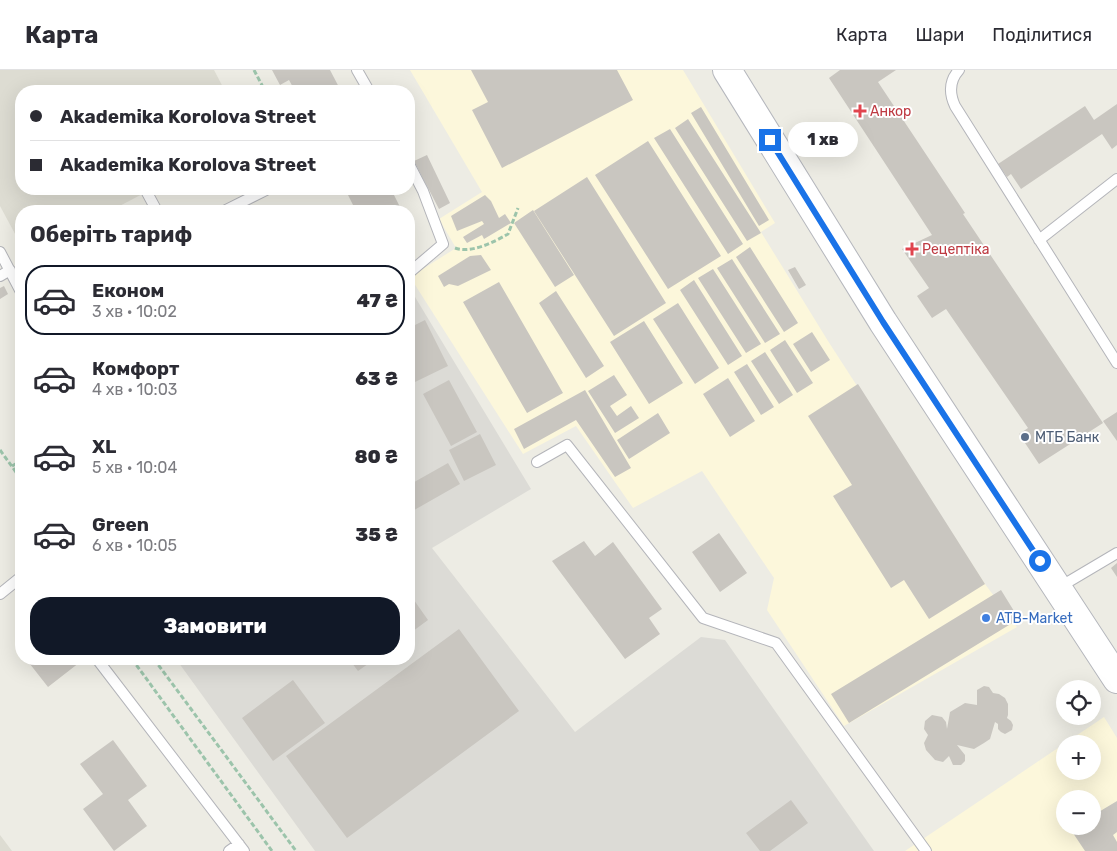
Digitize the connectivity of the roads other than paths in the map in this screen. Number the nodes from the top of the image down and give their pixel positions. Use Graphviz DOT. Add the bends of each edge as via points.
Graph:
graph roads {
  1 [pos="356,70"];
  2 [pos="959,70"];
  3 [pos="730,71"];
  4 [pos="365,85"];
  5 [pos="415,176"];
  6 [pos="1117,179"];
  7 [pos="256,195"];
  8 [pos="236,205"];
  9 [pos="1039,240"];
  10 [pos="0,252"];
  11 [pos="415,268"];
  12 [pos="5,273"];
  13 [pos="15,285"];
  14 [pos="1117,363"];
  15 [pos="537,462"];
  16 [pos="1117,553"];
  17 [pos="15,582"];
  18 [pos="1058,588"];
  19 [pos="0,594"];
  20 [pos="101,665"];
  21 [pos="1117,680"];
  22 [pos="242,847"];
  23 [pos="229,851"];
  24 [pos="926,851"];
  1 -- 4 [label="lane"];
  2 -- 9 [label="lane" via="952,79 951,98"];
  3 -- 18 [label="main road" via="841,255"];
  5 -- 11 [label="lane" via="443,244"];
  6 -- 9 [label="lane"];
  7 -- 8 [label="lane"];
  9 -- 14 [label="lane"];
  10 -- 12 [label="lane"];
  12 -- 13 [label="lane"];
  15 -- 24 [label="lane" via="567,445 703,618 776,643"];
  16 -- 18 [label="lane"];
  17 -- 19 [label="lane"];
  18 -- 21 [label="main road"];
  20 -- 22 [label="lane"];
  22 -- 23 [label="lane"];
}
